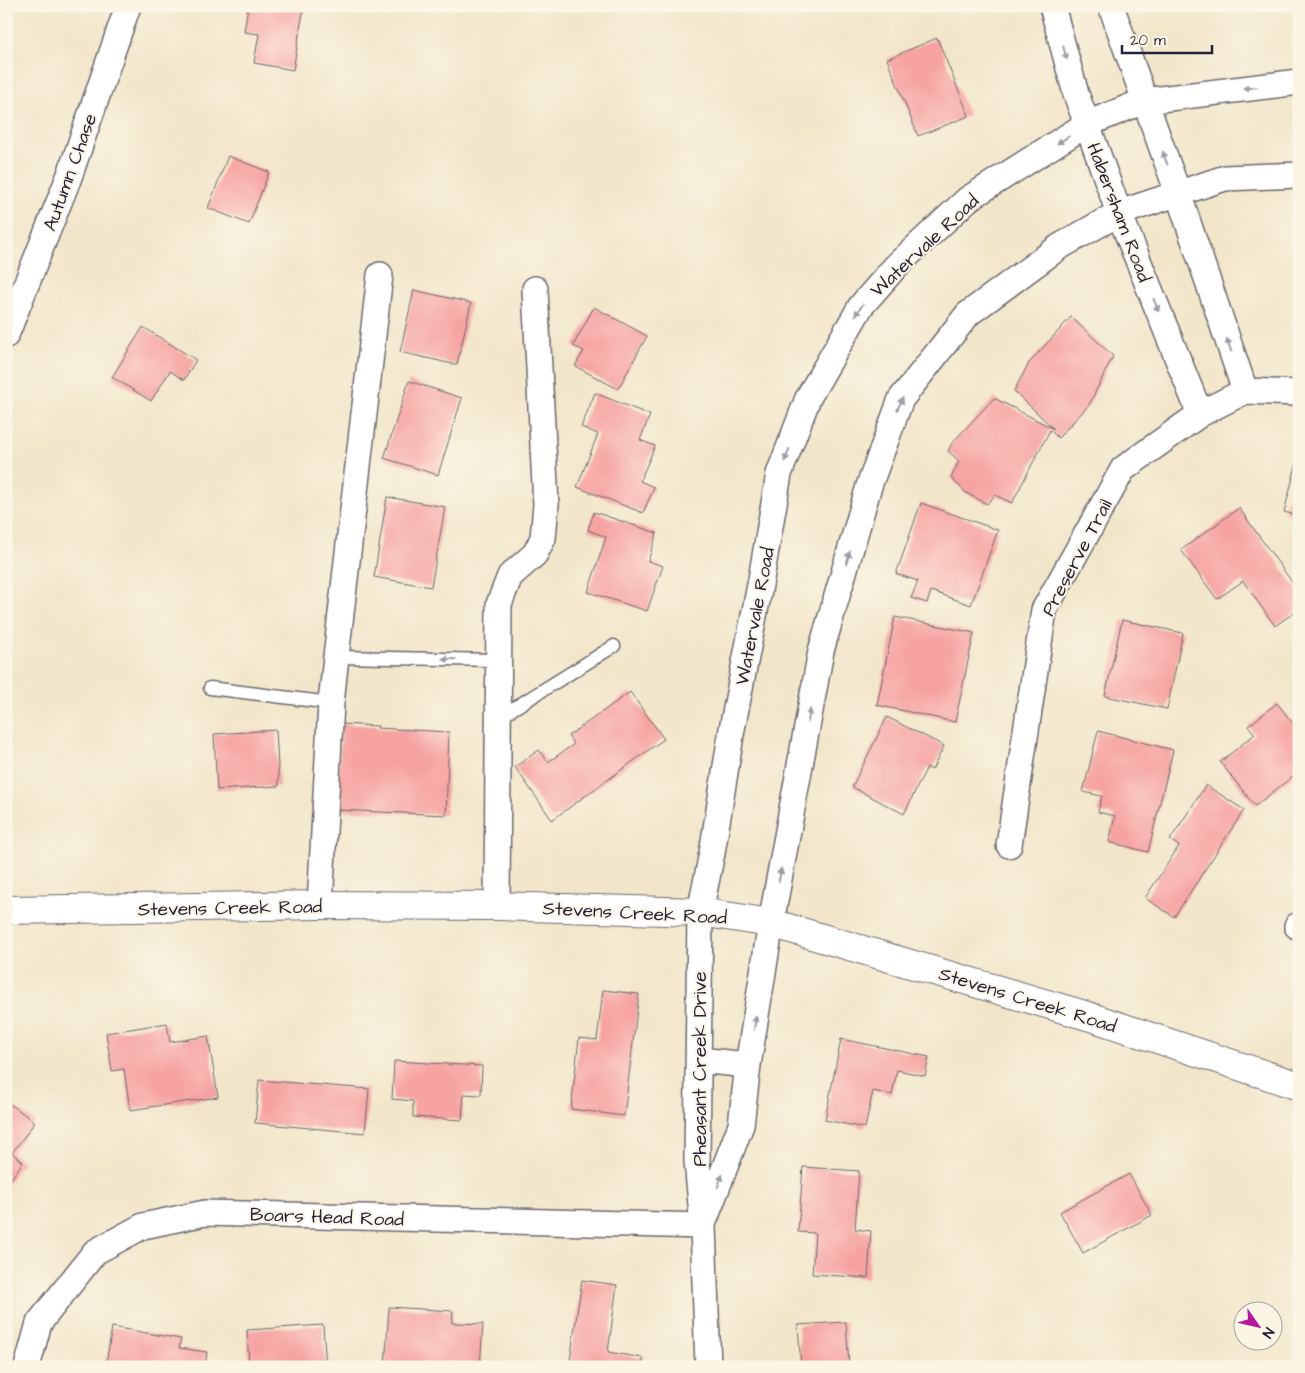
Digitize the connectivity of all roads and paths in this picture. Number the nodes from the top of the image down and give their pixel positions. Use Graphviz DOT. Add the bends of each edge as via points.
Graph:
graph roads {
  1 [pos="128,6"];
  2 [pos="1052,6"];
  3 [pos="1111,6"];
  4 [pos="1299,82"];
  5 [pos="1144,101"];
  6 [pos="1087,124"];
  7 [pos="1299,175"];
  8 [pos="1178,193"];
  9 [pos="1119,213"];
  10 [pos="380,275"];
  11 [pos="535,289"];
  12 [pos="6,335"];
  13 [pos="1245,391"];
  14 [pos="1299,393"];
  15 [pos="1200,414"];
  16 [pos="614,646"];
  17 [pos="336,657"];
  18 [pos="498,660"];
  19 [pos="210,688"];
  20 [pos="331,703"];
  21 [pos="498,718"];
  22 [pos="1009,845"];
  23 [pos="320,905"];
  24 [pos="497,906"];
  25 [pos="6,910"];
  26 [pos="700,912"];
  27 [pos="771,923"];
  28 [pos="698,1060"];
  29 [pos="748,1065"];
  30 [pos="1299,1086"];
  31 [pos="703,1226"];
  32 [pos="28,1367"];
  33 [pos="708,1367"];
  1 -- 12 [label="street, Autumn Chase" via="69,177"];
  2 -- 6 [label="street, Habersham Road, one-way"];
  3 -- 5 [label="street"];
  4 -- 5 [label="street, Watervale Road, one-way"];
  5 -- 6 [label="street, Watervale Road"];
  8 -- 5 [label="street, one-way"];
  6 -- 9 [label="street, Habersham Road"];
  6 -- 26 [label="street, Watervale Road, one-way" via="968,199 896,266 861,306 808,398 779,474"];
  7 -- 8 [label="street" via="1225,178"];
  8 -- 9 [label="street"];
  13 -- 8 [label="street, one-way"];
  9 -- 15 [label="street, Habersham Road, one-way"];
  27 -- 9 [label="street, one-way" via="821,651 869,486 901,399 968,314 1059,247"];
  10 -- 17 [label="street"];
  11 -- 18 [label="street" via="546,505 544,530 535,554 510,576 499,604"];
  13 -- 14 [label="street, Preserve Trail"];
  13 -- 15 [label="street, Preserve Trail"];
  15 -- 22 [label="street, Preserve Trail" via="1123,469 1044,610"];
  16 -- 21 [label="lane"];
  18 -- 17 [label="lane, one-way"];
  17 -- 20 [label="street"];
  18 -- 21 [label="street"];
  19 -- 20 [label="lane"];
  20 -- 23 [label="street"];
  21 -- 24 [label="street"];
  23 -- 24 [label="street, Stevens Creek Road"];
  23 -- 25 [label="street, Stevens Creek Road"];
  24 -- 26 [label="street, Stevens Creek Road"];
  26 -- 27 [label="street, Stevens Creek Road"];
  26 -- 28 [label="street, Pheasant Creek Drive"];
  29 -- 27 [label="street, Pheasant Creek Drive, one-way"];
  27 -- 30 [label="street, Stevens Creek Road" via="1091,1017"];
  28 -- 29 [label="street"];
  28 -- 31 [label="street, Pheasant Creek Drive" via="697,1161"];
  31 -- 29 [label="street, Pheasant Creek Drive, one-way" via="741,1125"];
  31 -- 32 [label="street, Boars Head Road" via="205,1213 170,1220 143,1226 95,1252 39,1323"];
  31 -- 33 [label="street, Pheasant Creek Drive"];
}
